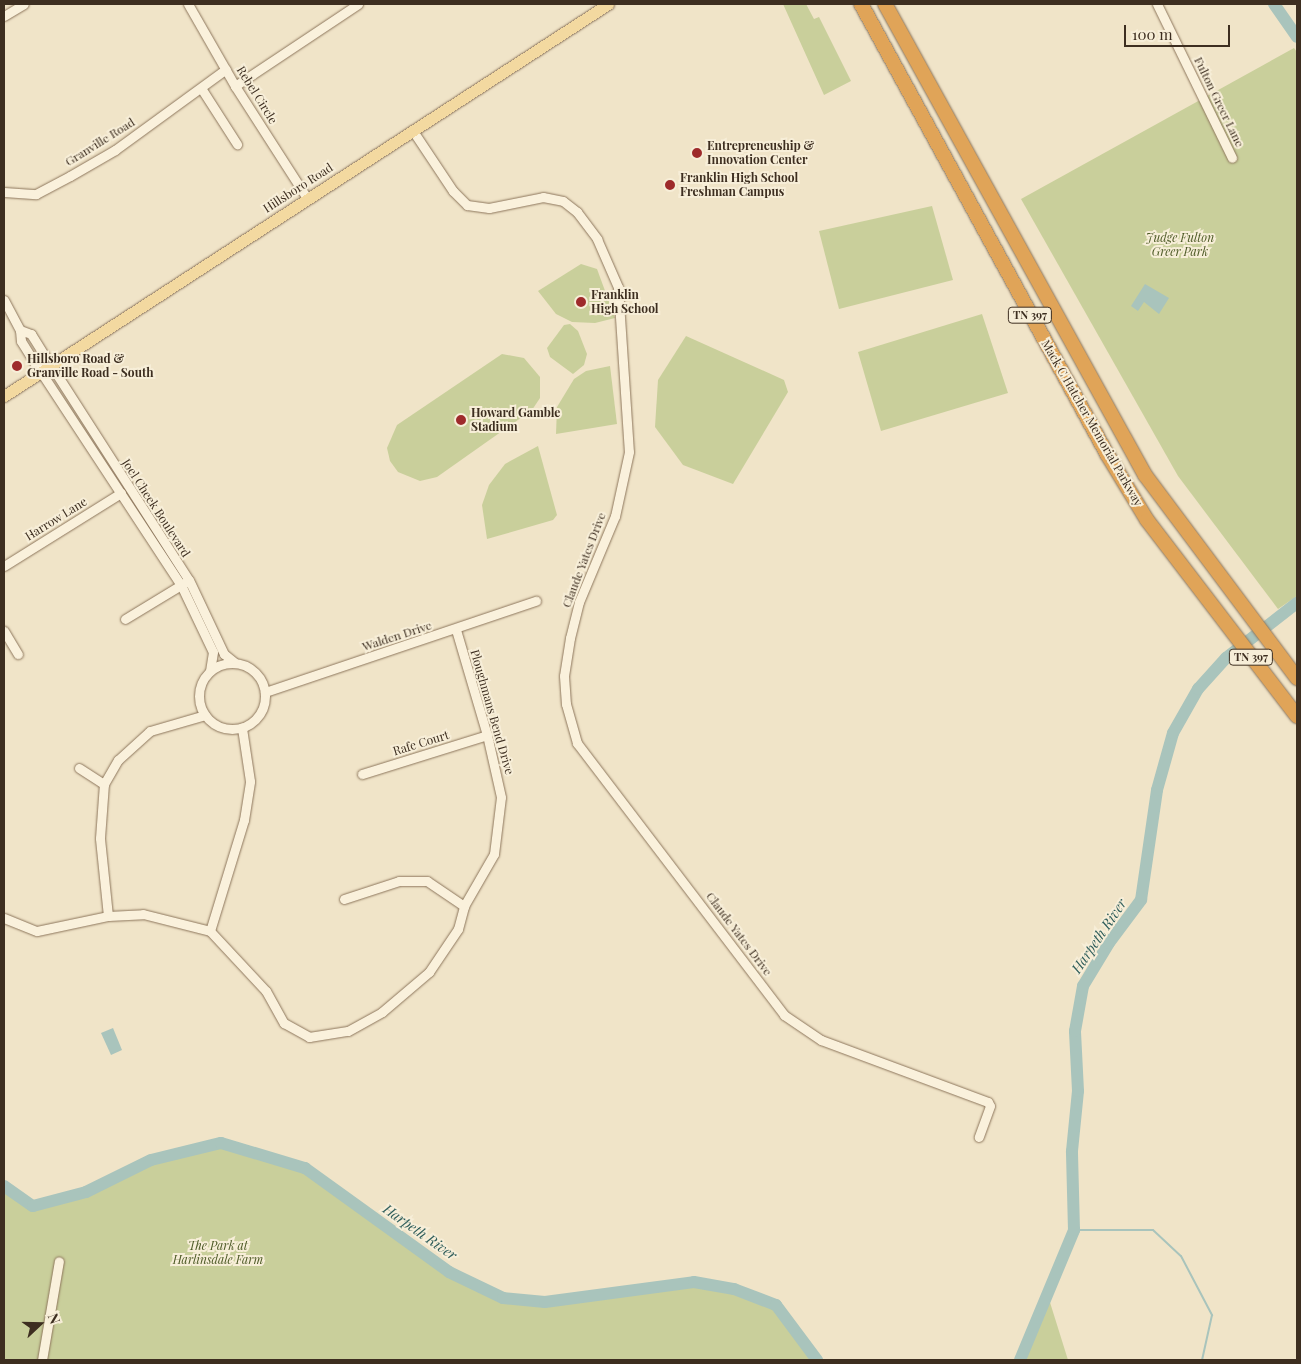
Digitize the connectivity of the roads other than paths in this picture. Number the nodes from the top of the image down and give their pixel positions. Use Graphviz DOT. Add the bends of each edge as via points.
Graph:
graph roads {
  1 [pos="24,4"];
  2 [pos="188,4"];
  3 [pos="358,4"];
  4 [pos="608,4"];
  5 [pos="861,4"];
  6 [pos="885,4"];
  7 [pos="1157,4"];
  8 [pos="4,16"];
  9 [pos="226,69"];
  10 [pos="235,86"];
  11 [pos="201,88"];
  12 [pos="413,131"];
  13 [pos="236,144"];
  14 [pos="1232,158"];
  15 [pos="4,192"];
  16 [pos="307,198"];
  17 [pos="4,300"];
  18 [pos="47,370"];
  19 [pos="4,396"];
  20 [pos="74,402"];
  21 [pos="66,409"];
  22 [pos="121,493"];
  23 [pos="4,566"];
  24 [pos="185,583"];
  25 [pos="536,601"];
  26 [pos="125,619"];
  27 [pos="456,630"];
  28 [pos="4,631"];
  29 [pos="18,654"];
  30 [pos="235,663"];
  31 [pos="210,671"];
  32 [pos="1297,678"];
  33 [pos="265,692"];
  34 [pos="205,715"];
  35 [pos="1297,716"];
  36 [pos="242,728"];
  37 [pos="487,735"];
  38 [pos="79,768"];
  39 [pos="362,774"];
  40 [pos="104,784"];
  41 [pos="344,899"];
  42 [pos="464,906"];
  43 [pos="108,916"];
  44 [pos="4,918"];
  45 [pos="210,931"];
  46 [pos="979,1137"];
  47 [pos="59,1262"];
  48 [pos="42,1360"];
  1 -- 8 [label="street"];
  2 -- 9 [label="street, Rebel Circle"];
  3 -- 10 [label="street"];
  4 -- 12 [label="main road, Hillsboro Road"];
  5 -- 35 [label="highway, Mack C Hatcher Memorial Parkway / TN 397" via="1107,454 1147,520"];
  6 -- 32 [label="highway, Mack C Hatcher Memorial Parkway / TN 397" via="1124,441 1164,504"];
  7 -- 14 [label="street, Fulton Greer Lane"];
  9 -- 10 [label="street, Rebel Circle"];
  9 -- 11 [label="street, Granville Road"];
  10 -- 16 [label="street, Rebel Circle"];
  11 -- 13 [label="street"];
  11 -- 15 [label="street, Granville Road" via="115,150 36,194"];
  12 -- 16 [label="main road, Hillsboro Road"];
  12 -- 46 [label="street, Claude Yates Drive" via="453,191 467,205 490,208 543,197 563,201 577,212 597,239 618,287 629,452 614,516 579,602 570,638 564,676 566,704 577,743 784,1015 821,1040 988,1102 990,1106"];
  16 -- 18 [label="main road, Hillsboro Road"];
  17 -- 18 [label="street" via="20,330 31,334"];
  18 -- 19 [label="main road, Hillsboro Road"];
  18 -- 20 [label="street, Joel Cheek Boulevard"];
  18 -- 21 [label="street, Joel Cheek Boulevard"];
  20 -- 21 [label="street"];
  20 -- 24 [label="street, Joel Cheek Boulevard"];
  21 -- 22 [label="street, Joel Cheek Boulevard"];
  22 -- 23 [label="street, Harrow Lane"];
  22 -- 24 [label="street, Joel Cheek Boulevard"];
  24 -- 26 [label="street"];
  24 -- 30 [label="street, Joel Cheek Boulevard" via="224,654"];
  24 -- 31 [label="street, Joel Cheek Boulevard" via="213,652"];
  25 -- 27 [label="street, Walden Drive"];
  27 -- 33 [label="street, Walden Drive"];
  27 -- 37 [label="street, Ploughmans Bend Drive"];
  28 -- 29 [label="street"];
  30 -- 31 [label="street" via="223,663"];
  30 -- 33 [label="street" via="257,675"];
  31 -- 34 [label="street" via="201,682 198,697"];
  33 -- 36 [label="street" via="259,715"];
  34 -- 36 [label="street" via="223,728"];
  34 -- 40 [label="street" via="150,731 118,760"];
  36 -- 45 [label="street" via="250,781 244,820"];
  37 -- 39 [label="street, Rafe Court"];
  37 -- 42 [label="street, Ploughmans Bend Drive" via="501,798 494,854"];
  38 -- 40 [label="street"];
  40 -- 43 [label="street" via="100,838"];
  41 -- 42 [label="street" via="399,881 426,881"];
  42 -- 45 [label="street, Ploughmans Bend Drive" via="458,929 429,972 403,995 382,1012 348,1031 309,1037 284,1022 266,991"];
  43 -- 44 [label="street" via="37,931"];
  43 -- 45 [label="street" via="143,914"];
  47 -- 48 [label="street"];
}
